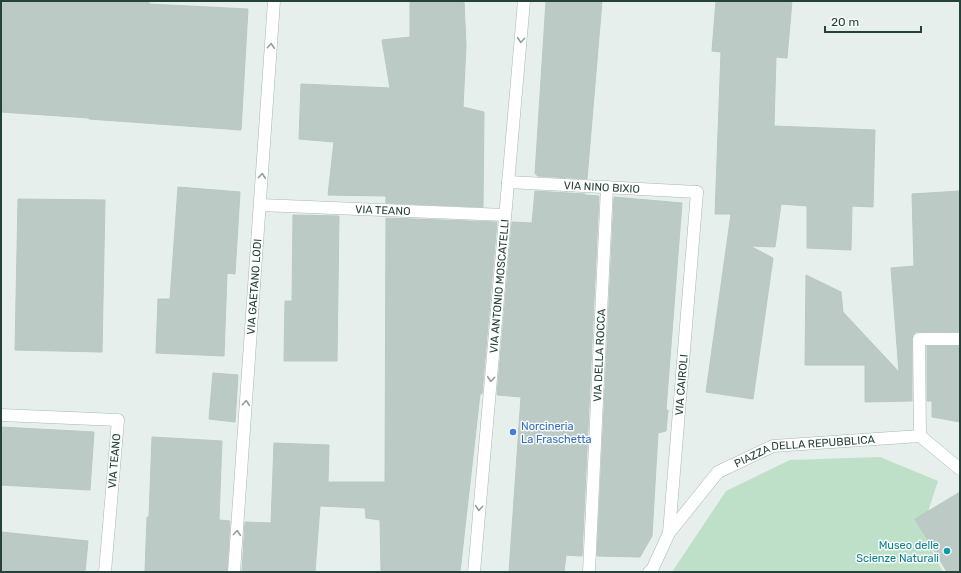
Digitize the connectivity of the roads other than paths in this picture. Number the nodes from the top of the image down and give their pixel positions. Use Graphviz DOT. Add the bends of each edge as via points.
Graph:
graph roads {
  1 [pos="274,1"];
  2 [pos="524,1"];
  3 [pos="508,182"];
  4 [pos="607,187"];
  5 [pos="696,192"];
  6 [pos="260,205"];
  7 [pos="505,215"];
  8 [pos="960,339"];
  9 [pos="1,415"];
  10 [pos="920,436"];
  11 [pos="960,469"];
  12 [pos="669,533"];
  13 [pos="105,572"];
  14 [pos="234,572"];
  15 [pos="474,572"];
  16 [pos="589,572"];
  17 [pos="649,572"];
  6 -- 1 [label="street, VIA GAETANO LODI, one-way"];
  2 -- 3 [label="street, VIA ANTONIO MOSCATELLI, one-way"];
  3 -- 4 [label="street, VIA NINO BIXIO"];
  3 -- 7 [label="street, VIA ANTONIO MOSCATELLI"];
  4 -- 5 [label="street, VIA NINO BIXIO"];
  4 -- 16 [label="street, VIA DELLA ROCCA"];
  5 -- 12 [label="street, VIA CAIROLI"];
  6 -- 7 [label="street, VIA TEANO"];
  14 -- 6 [label="street, VIA GAETANO LODI, one-way"];
  7 -- 15 [label="street, VIA ANTONIO MOSCATELLI, one-way"];
  8 -- 10 [label="street" via="919,339"];
  9 -- 13 [label="street, VIA TEANO" via="118,420"];
  10 -- 11 [label="street"];
  10 -- 12 [label="street, PIAZZA DELLA REPUBBLICA" via="774,446 718,472"];
  12 -- 17 [label="street, VIA CAIROLI"];
}
